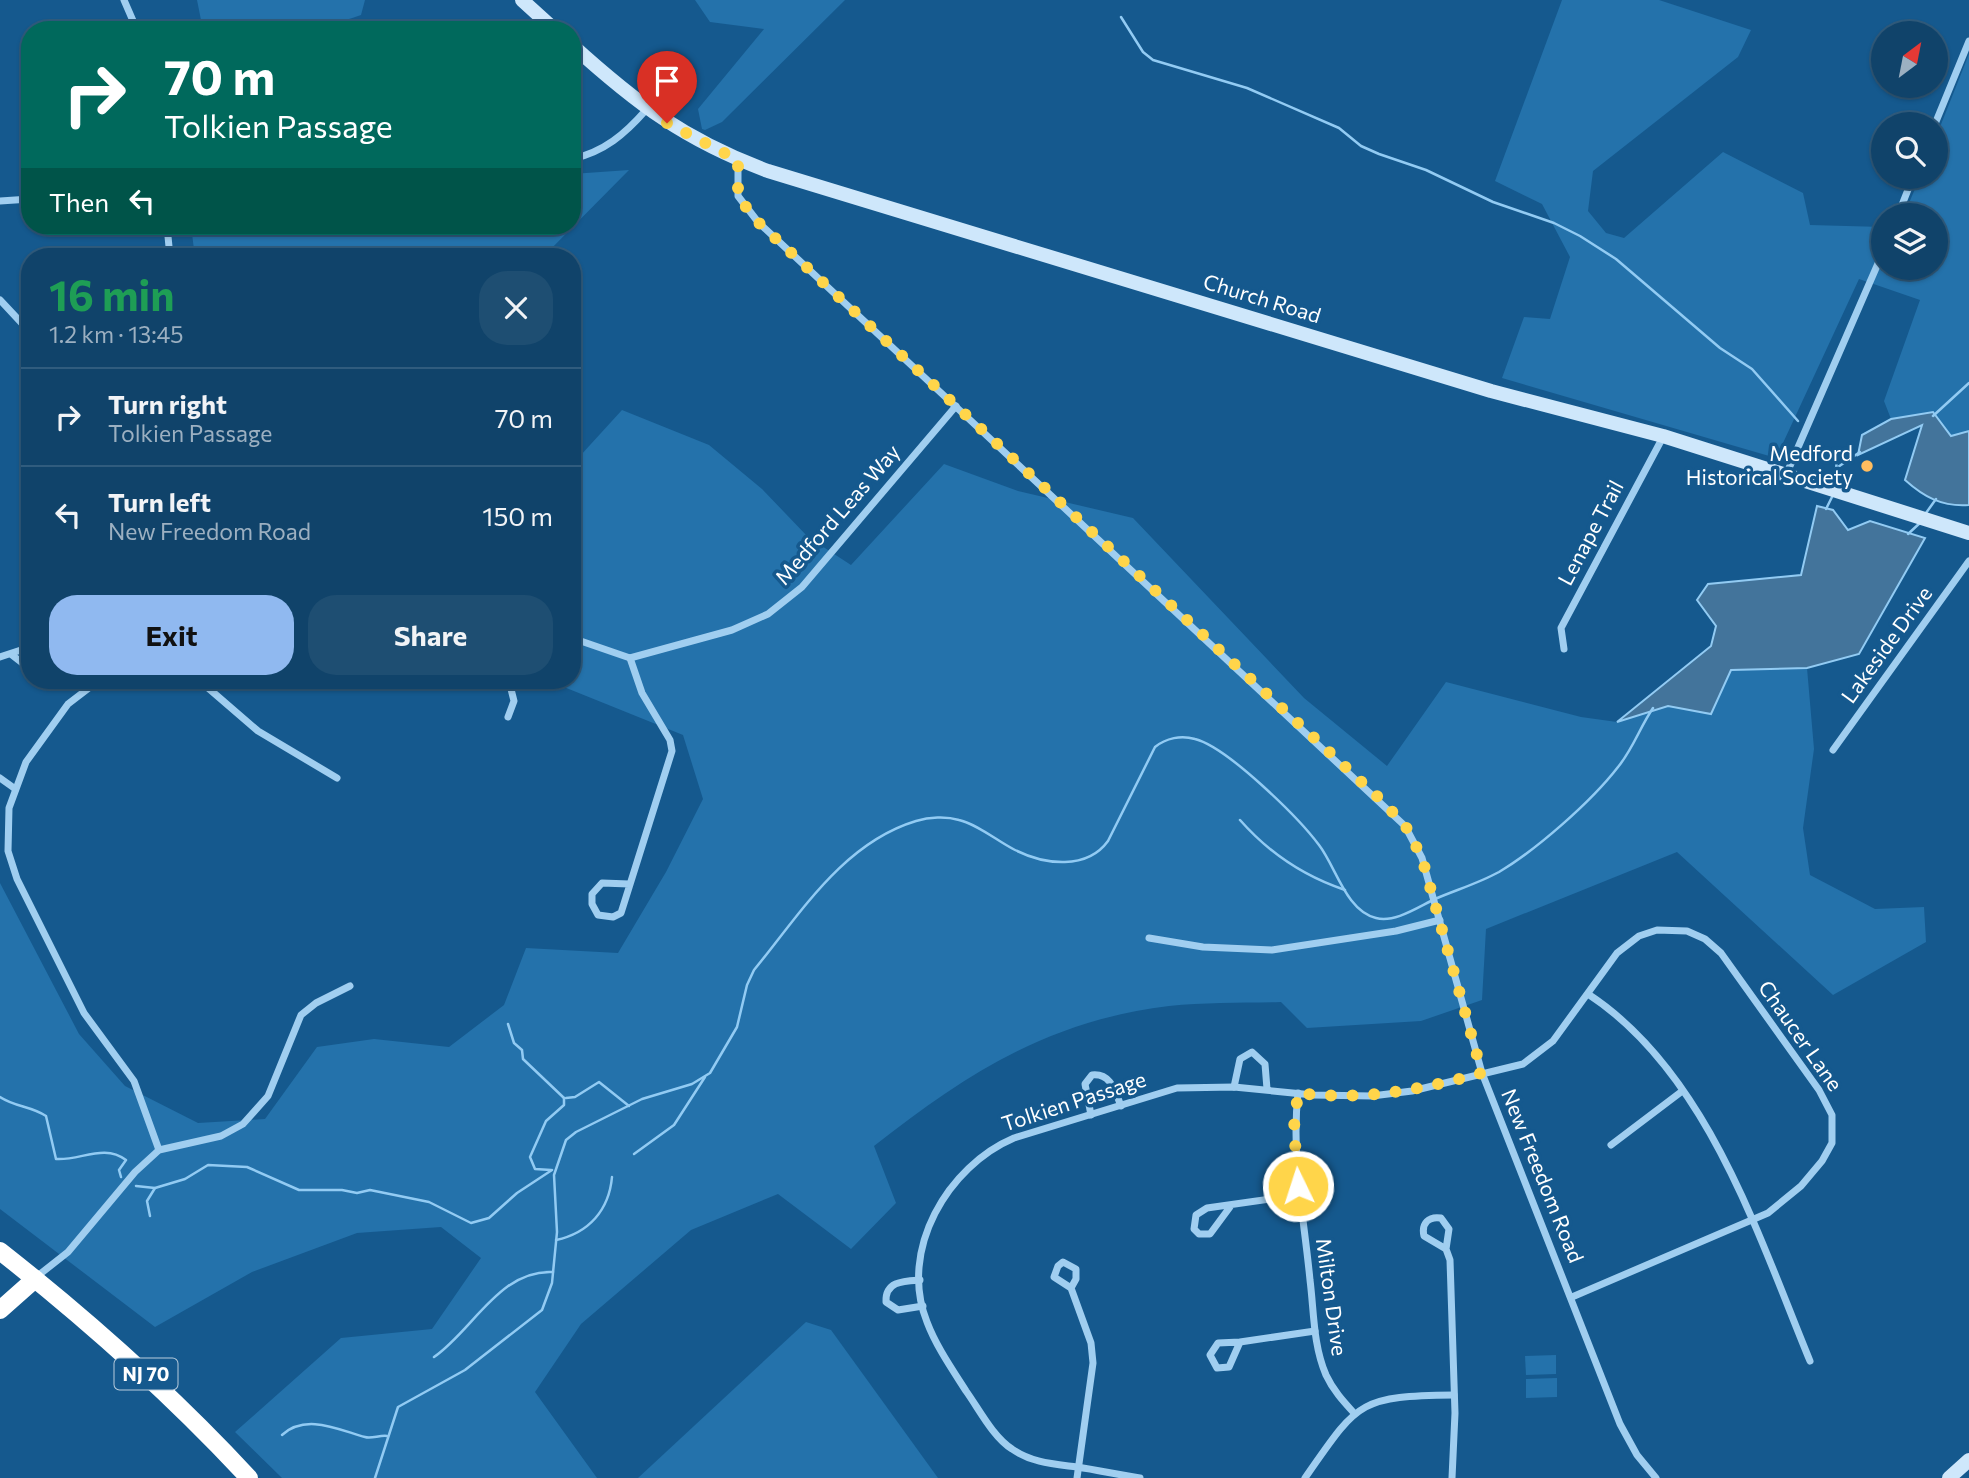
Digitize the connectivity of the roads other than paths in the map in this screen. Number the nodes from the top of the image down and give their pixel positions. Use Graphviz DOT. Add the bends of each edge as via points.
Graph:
graph roads {
  1 [pos="124,0"];
  2 [pos="522,0"];
  3 [pos="133,21"];
  4 [pos="545,21"];
  5 [pos="1969,41"];
  6 [pos="581,53"];
  7 [pos="646,110"];
  8 [pos="1940,112"];
  9 [pos="581,157"];
  10 [pos="738,160"];
  11 [pos="21,200"];
  12 [pos="0,201"];
  13 [pos="1871,280"];
  14 [pos="0,300"];
  15 [pos="21,322"];
  16 [pos="956,407"];
  17 [pos="1663,436"];
  18 [pos="1786,475"];
  19 [pos="1969,533"];
  20 [pos="1969,561"];
  21 [pos="581,641"];
  22 [pos="21,648"];
  23 [pos="1564,649"];
  24 [pos="12,655"];
  25 [pos="0,657"];
  26 [pos="629,658"];
  27 [pos="21,662"];
  28 [pos="88,689"];
  29 [pos="209,689"];
  30 [pos="511,689"];
  31 [pos="508,717"];
  32 [pos="1833,750"];
  33 [pos="0,778"];
  34 [pos="337,778"];
  35 [pos="14,788"];
  36 [pos="629,884"];
  37 [pos="1440,920"];
  38 [pos="1149,938"];
  39 [pos="350,986"];
  40 [pos="1588,994"];
  41 [pos="1482,1073"];
  42 [pos="1234,1087"];
  43 [pos="1267,1089"];
  44 [pos="1682,1092"];
  45 [pos="1298,1093"];
  46 [pos="1121,1106"];
  47 [pos="1091,1115"];
  48 [pos="1611,1145"];
  49 [pos="159,1150"];
  50 [pos="1299,1195"];
  51 [pos="1230,1207"];
  52 [pos="1752,1222"];
  53 [pos="1446,1248"];
  54 [pos="0,1251"];
  55 [pos="35,1279"];
  56 [pos="920,1280"];
  57 [pos="1071,1288"];
  58 [pos="1572,1297"];
  59 [pos="923,1306"];
  60 [pos="0,1310"];
  61 [pos="1315,1331"];
  62 [pos="1240,1342"];
  63 [pos="1810,1361"];
  64 [pos="1454,1395"];
  65 [pos="1354,1413"];
  66 [pos="1969,1460"];
  67 [pos="1079,1467"];
  68 [pos="249,1478"];
  69 [pos="1077,1478"];
  70 [pos="1140,1478"];
  71 [pos="1305,1478"];
  72 [pos="1452,1478"];
  73 [pos="1656,1478"];
  74 [pos="1949,1478"];
  1 -- 3 [label="street"];
  2 -- 4 [label="main road"];
  5 -- 8 [label="street"];
  6 -- 7 [label="main road, Church Road"];
  7 -- 9 [label="street" via="611,144"];
  7 -- 10 [label="main road, Church Road"];
  10 -- 16 [label="street, New Freedom Road" via="738,197 749,213"];
  10 -- 17 [label="main road, Church Road" via="1491,391"];
  11 -- 12 [label="street"];
  13 -- 18 [label="street"];
  14 -- 15 [label="street"];
  16 -- 26 [label="street, Medford Leas Way" via="785,602 749,624"];
  16 -- 37 [label="street, New Freedom Road" via="1392,812 1414,840"];
  17 -- 18 [label="main road, Church Road"];
  17 -- 23 [label="street, Lenape Trail" via="1561,628"];
  18 -- 19 [label="main road, Church Road"];
  20 -- 32 [label="street, Lakeside Drive"];
  21 -- 26 [label="street"];
  22 -- 24 [label="street"];
  24 -- 25 [label="street"];
  24 -- 27 [label="street"];
  26 -- 36 [label="street" via="672,751"];
  28 -- 35 [label="street" via="53,722"];
  29 -- 34 [label="street" via="258,731"];
  30 -- 31 [label="street" via="514,701"];
  33 -- 35 [label="street"];
  35 -- 49 [label="street" via="7,842 17,879 84,1013 134,1081"];
  36 -- 36 [label="street" via="621,913 613,918 598,915 592,894 602,883"];
  37 -- 38 [label="street" via="1272,950 1203,947"];
  37 -- 41 [label="street, New Freedom Road"];
  39 -- 49 [label="street" via="301,1015 268,1096 243,1124 221,1136"];
  40 -- 41 [label="street, Chaucer Lane" via="1537,1055 1523,1064"];
  40 -- 44 [label="street" via="1639,1034"];
  40 -- 52 [label="street, Chaucer Lane" via="1631,940 1667,929 1705,939 1743,983 1819,1090 1834,1124 1832,1143 1815,1169 1785,1202"];
  41 -- 45 [label="street, Tolkien Passage" via="1387,1095"];
  41 -- 58 [label="street, New Freedom Road"];
  42 -- 43 [label="street, Tolkien Passage"];
  42 -- 43 [label="street" via="1240,1059 1252,1052 1265,1064"];
  42 -- 46 [label="street, Tolkien Passage" via="1177,1088"];
  43 -- 45 [label="street, Tolkien Passage"];
  44 -- 48 [label="street"];
  44 -- 52 [label="street" via="1708,1126"];
  45 -- 50 [label="street, Milton Drive" via="1294,1127"];
  46 -- 47 [label="street, Tolkien Passage"];
  46 -- 47 [label="street" via="1111,1083 1092,1075 1085,1089"];
  47 -- 56 [label="street, Tolkien Passage" via="1014,1138 971,1164 934,1215"];
  49 -- 55 [label="street" via="68,1252"];
  50 -- 51 [label="street"];
  50 -- 61 [label="street, Milton Drive"];
  51 -- 51 [label="street" via="1202,1210 1193,1220 1194,1229 1210,1234"];
  52 -- 58 [label="street, Chaucer Lane"];
  52 -- 63 [label="street"];
  53 -- 53 [label="street" via="1445,1222 1434,1217 1426,1221 1423,1236"];
  53 -- 64 [label="street"];
  54 -- 55 [label="highway, NJ 70"];
  55 -- 60 [label="highway"];
  55 -- 68 [label="highway, NJ 70" via="174,1400"];
  56 -- 59 [label="street, Tolkien Passage"];
  56 -- 59 [label="street" via="893,1284 886,1302 898,1310"];
  57 -- 67 [label="street" via="1091,1343 1093,1363"];
  58 -- 73 [label="street, New Freedom Road" via="1620,1424"];
  59 -- 67 [label="street, Tolkien Passage" via="945,1357 1004,1443 1034,1460"];
  61 -- 62 [label="street"];
  61 -- 65 [label="street, Milton Drive" via="1326,1374"];
  62 -- 62 [label="street" via="1229,1367 1217,1368 1210,1355 1218,1343"];
  64 -- 65 [label="street" via="1381,1399"];
  64 -- 72 [label="street"];
  65 -- 71 [label="street"];
  66 -- 74 [label="main road"];
  67 -- 69 [label="street"];
  67 -- 70 [label="street, Tolkien Passage"];
}
